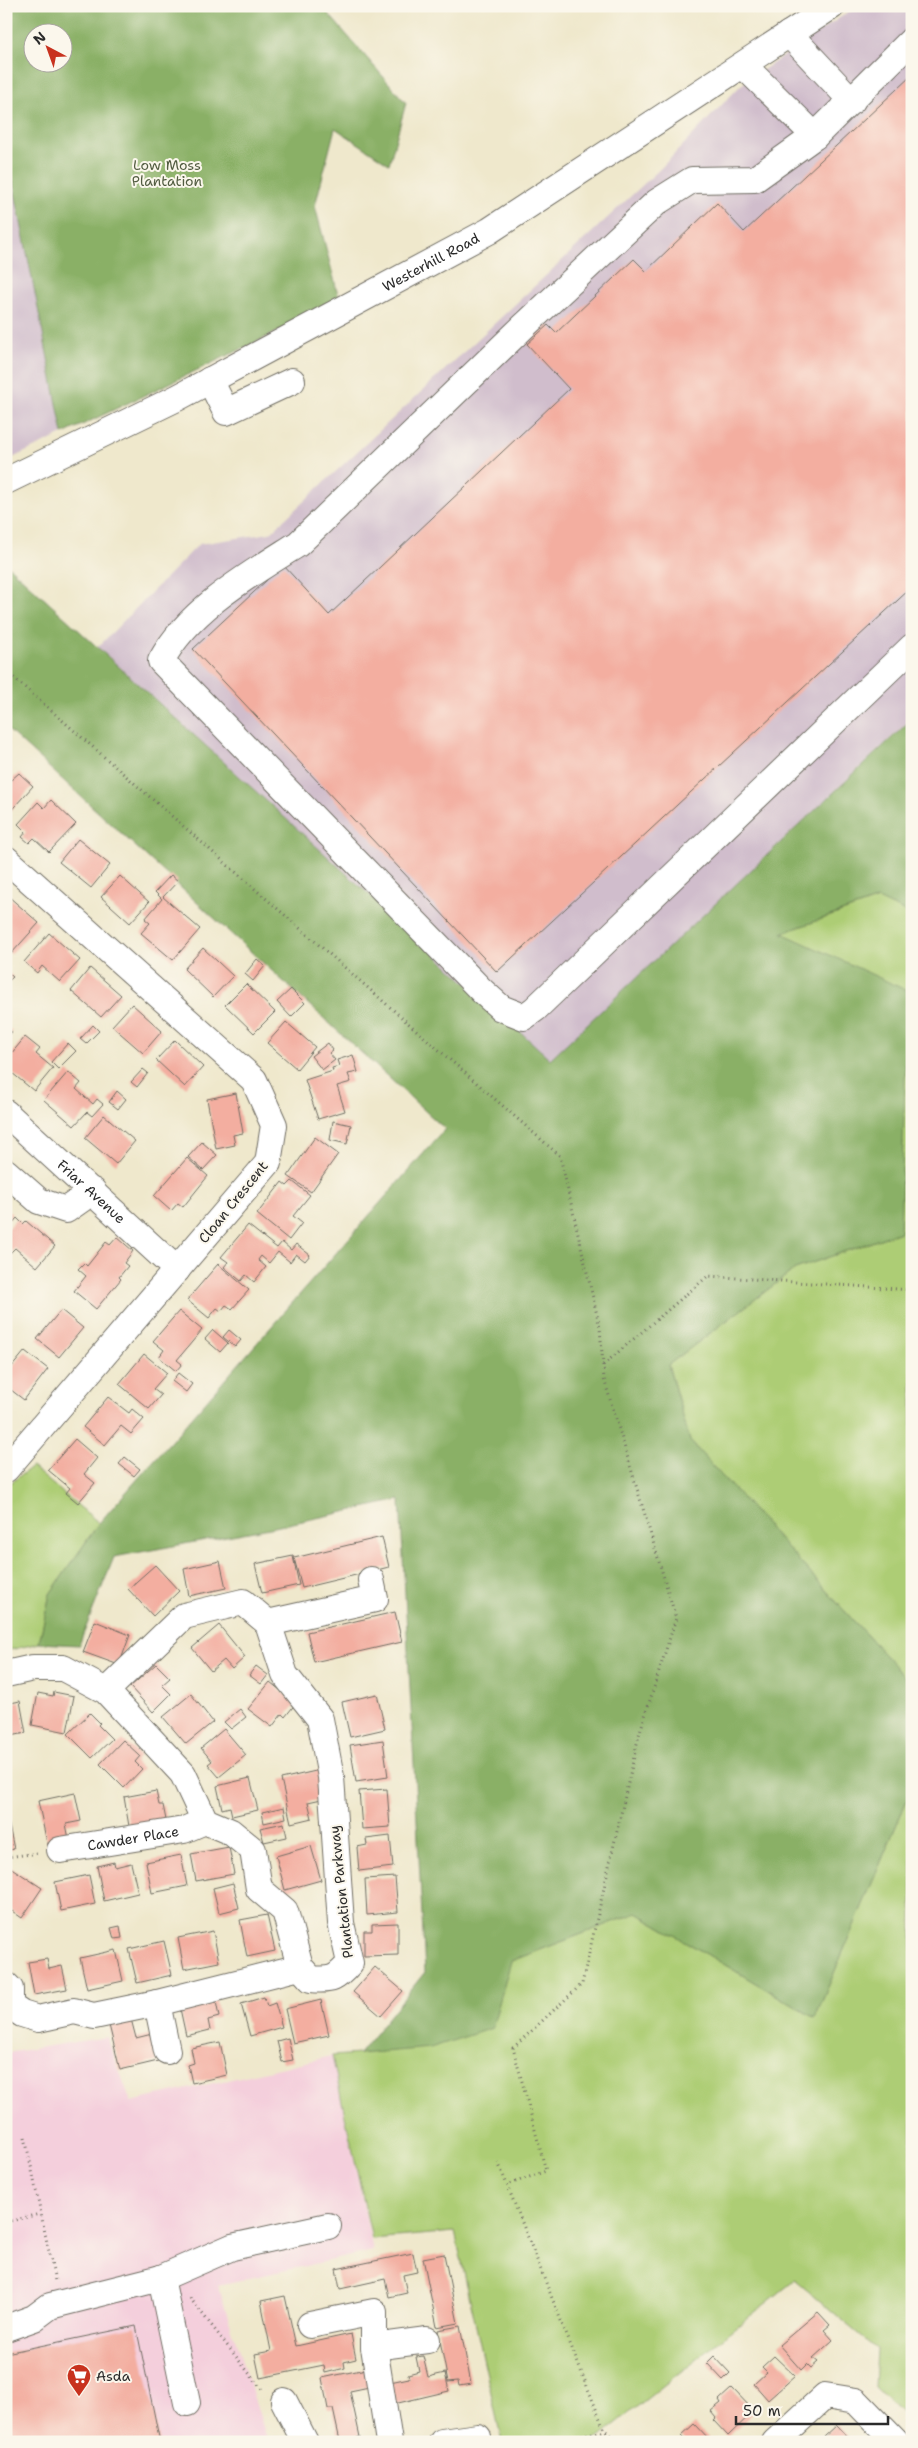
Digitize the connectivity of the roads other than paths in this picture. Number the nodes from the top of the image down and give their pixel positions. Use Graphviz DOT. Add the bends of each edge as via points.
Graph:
graph roads {
  1 [pos="832,6"];
  2 [pos="789,34"];
  3 [pos="912,40"];
  4 [pos="744,64"];
  5 [pos="852,101"];
  6 [pos="815,136"];
  7 [pos="210,380"];
  8 [pos="292,382"];
  9 [pos="6,480"];
  10 [pos="912,647"];
  11 [pos="6,859"];
  12 [pos="6,1113"];
  13 [pos="6,1172"];
  14 [pos="93,1191"];
  15 [pos="177,1270"];
  16 [pos="6,1469"];
  17 [pos="371,1580"];
  18 [pos="268,1623"];
  19 [pos="6,1674"];
  20 [pos="106,1691"];
  21 [pos="205,1821"];
  22 [pos="60,1850"];
  23 [pos="300,1967"];
  24 [pos="6,1985"];
  25 [pos="157,2003"];
  26 [pos="167,2051"];
  27 [pos="328,2226"];
  28 [pos="162,2287"];
  29 [pos="310,2325"];
  30 [pos="6,2328"];
  31 [pos="428,2340"];
  32 [pos="374,2346"];
  33 [pos="284,2401"];
  34 [pos="187,2403"];
  35 [pos="478,2440"];
  36 [pos="305,2442"];
  37 [pos="390,2442"];
  38 [pos="442,2442"];
  39 [pos="776,2442"];
  40 [pos="896,2442"];
  1 -- 2 [label="street, Westerhill Road"];
  2 -- 4 [label="street, Westerhill Road"];
  2 -- 5 [label="street"];
  3 -- 5 [label="street"];
  4 -- 6 [label="street"];
  4 -- 7 [label="street, Westerhill Road" via="489,231"];
  5 -- 6 [label="street"];
  6 -- 10 [label="street" via="755,179 692,180 657,202 298,544 211,604 171,641 160,661 482,991 501,1008 524,1017"];
  7 -- 8 [label="street" via="226,412"];
  7 -- 9 [label="street, Westerhill Road"];
  11 -- 15 [label="street, Cloan Crescent" via="254,1080 274,1125 268,1164"];
  12 -- 14 [label="street, Friar Avenue"];
  13 -- 14 [label="street" via="39,1201 66,1210"];
  14 -- 15 [label="street, Friar Avenue"];
  15 -- 16 [label="street, Cloan Crescent"];
  17 -- 18 [label="street" via="375,1599"];
  18 -- 20 [label="street" via="243,1602 184,1616"];
  18 -- 23 [label="street, Plantation Parkway" via="285,1675 320,1719 330,1777 341,1923 350,1963 329,1981 312,1980"];
  19 -- 20 [label="street" via="33,1668 63,1668"];
  20 -- 21 [label="street" via="183,1774"];
  21 -- 22 [label="street, Cawder Place" via="184,1830"];
  21 -- 23 [label="street" via="231,1832 253,1850 259,1889 285,1910"];
  23 -- 25 [label="street"];
  24 -- 25 [label="street" via="10,1989 10,2006 38,2019 74,2012 94,2016"];
  25 -- 26 [label="street"];
  27 -- 28 [label="street" via="232,2247"];
  28 -- 30 [label="street" via="60,2303 34,2318"];
  28 -- 34 [label="street"];
  29 -- 32 [label="street" via="374,2312"];
  31 -- 32 [label="street"];
  32 -- 37 [label="street"];
  33 -- 36 [label="street"];
  35 -- 38 [label="street"];
  39 -- 40 [label="street" via="826,2396 856,2401"];
}
